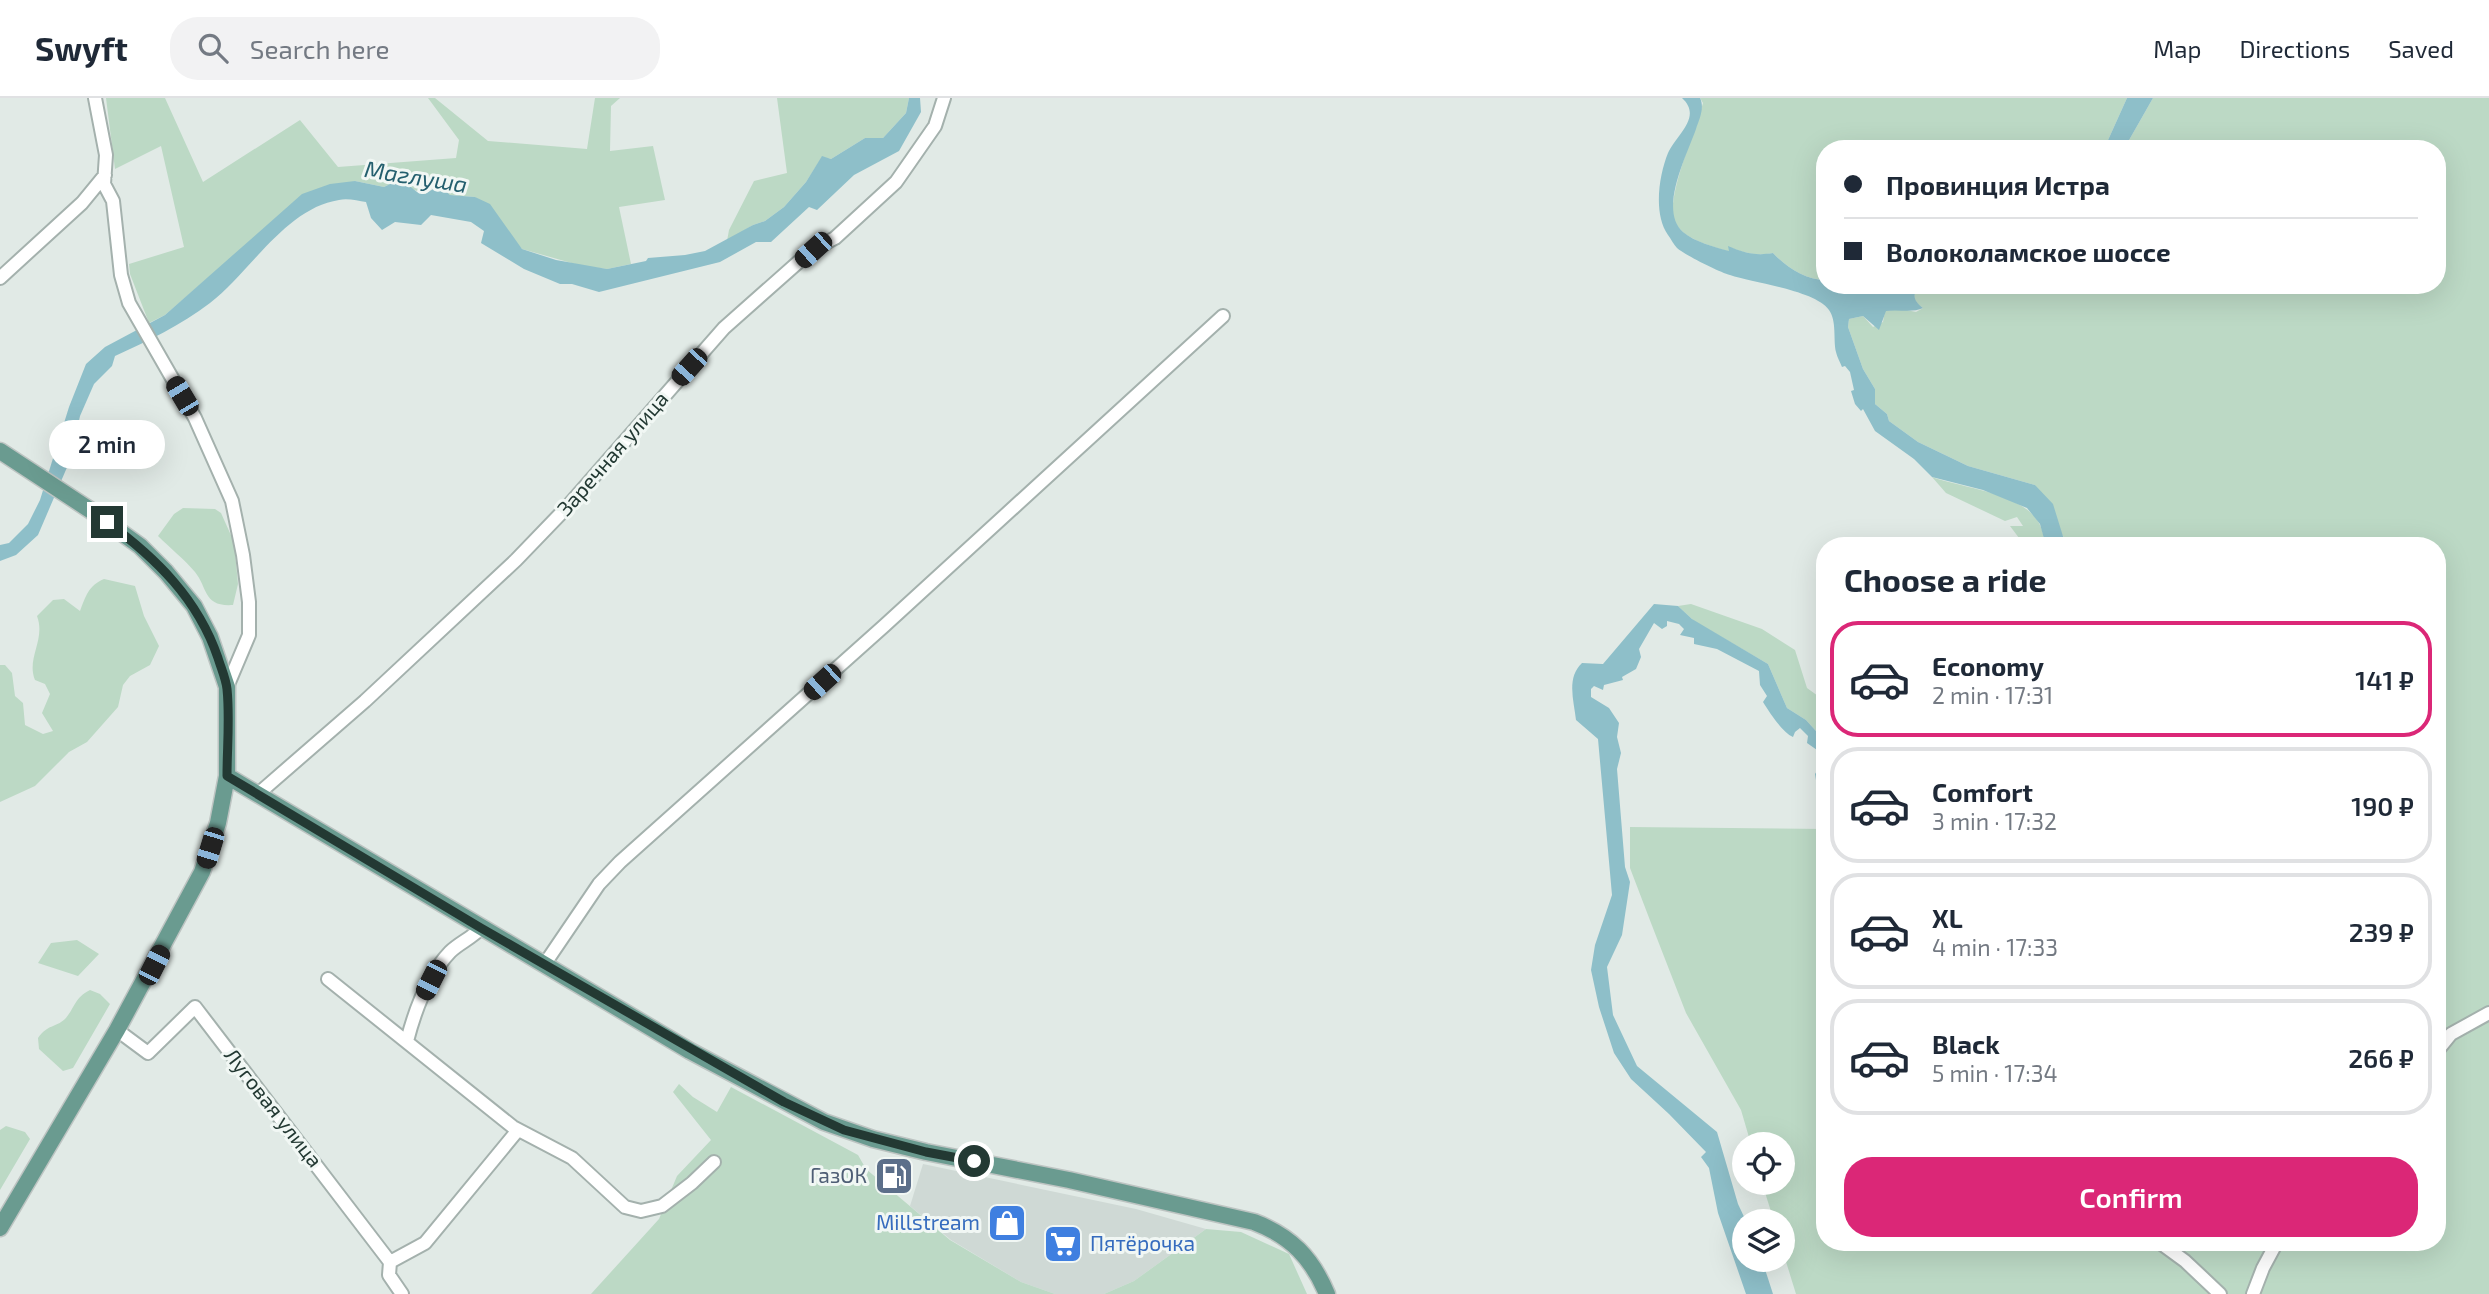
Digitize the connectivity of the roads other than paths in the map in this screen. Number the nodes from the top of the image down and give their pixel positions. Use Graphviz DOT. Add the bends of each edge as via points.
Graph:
graph roads {
  1 [pos="95,98"];
  2 [pos="944,98"];
  3 [pos="106,175"];
  4 [pos="0,278"];
  5 [pos="1223,316"];
  6 [pos="6,455"];
  7 [pos="227,687"];
  8 [pos="227,776"];
  9 [pos="258,794"];
  10 [pos="481,928"];
  11 [pos="544,965"];
  12 [pos="328,979"];
  13 [pos="2489,1013"];
  14 [pos="117,1030"];
  15 [pos="407,1041"];
  16 [pos="2446,1041"];
  17 [pos="518,1130"];
  18 [pos="714,1162"];
  19 [pos="0,1228"];
  20 [pos="2171,1251"];
  21 [pos="2272,1251"];
  22 [pos="390,1262"];
  23 [pos="402,1294"];
  24 [pos="1327,1294"];
  25 [pos="2220,1294"];
  26 [pos="2253,1294"];
  1 -- 3 [label="street"];
  2 -- 9 [label="street, Заречная улица" via="935,126 896,183 724,328 516,559"];
  3 -- 4 [label="street"];
  3 -- 7 [label="street" via="104,184 113,201 121,275 129,303 195,418 232,501 249,602 248,635"];
  5 -- 11 [label="street" via="620,862 599,884"];
  6 -- 7 [label="main road" via="140,546 166,572 194,606 211,637"];
  7 -- 8 [label="main road"];
  8 -- 9 [label="main road"];
  8 -- 14 [label="main road" via="202,872"];
  9 -- 10 [label="main road"];
  10 -- 11 [label="main road"];
  10 -- 15 [label="street" via="451,951 431,980 415,1011"];
  11 -- 24 [label="main road" via="784,1102 844,1130 1273,1229 1303,1252"];
  12 -- 15 [label="street"];
  13 -- 16 [label="street"];
  14 -- 19 [label="main road"];
  14 -- 22 [label="street, Луговая улица" via="148,1053 195,1007"];
  15 -- 17 [label="street"];
  17 -- 18 [label="street" via="572,1158 625,1207 641,1211 662,1206"];
  17 -- 22 [label="street" via="425,1243"];
  20 -- 25 [label="street"];
  21 -- 26 [label="street"];
  22 -- 23 [label="street, Луговая улица" via="389,1275"];
}
